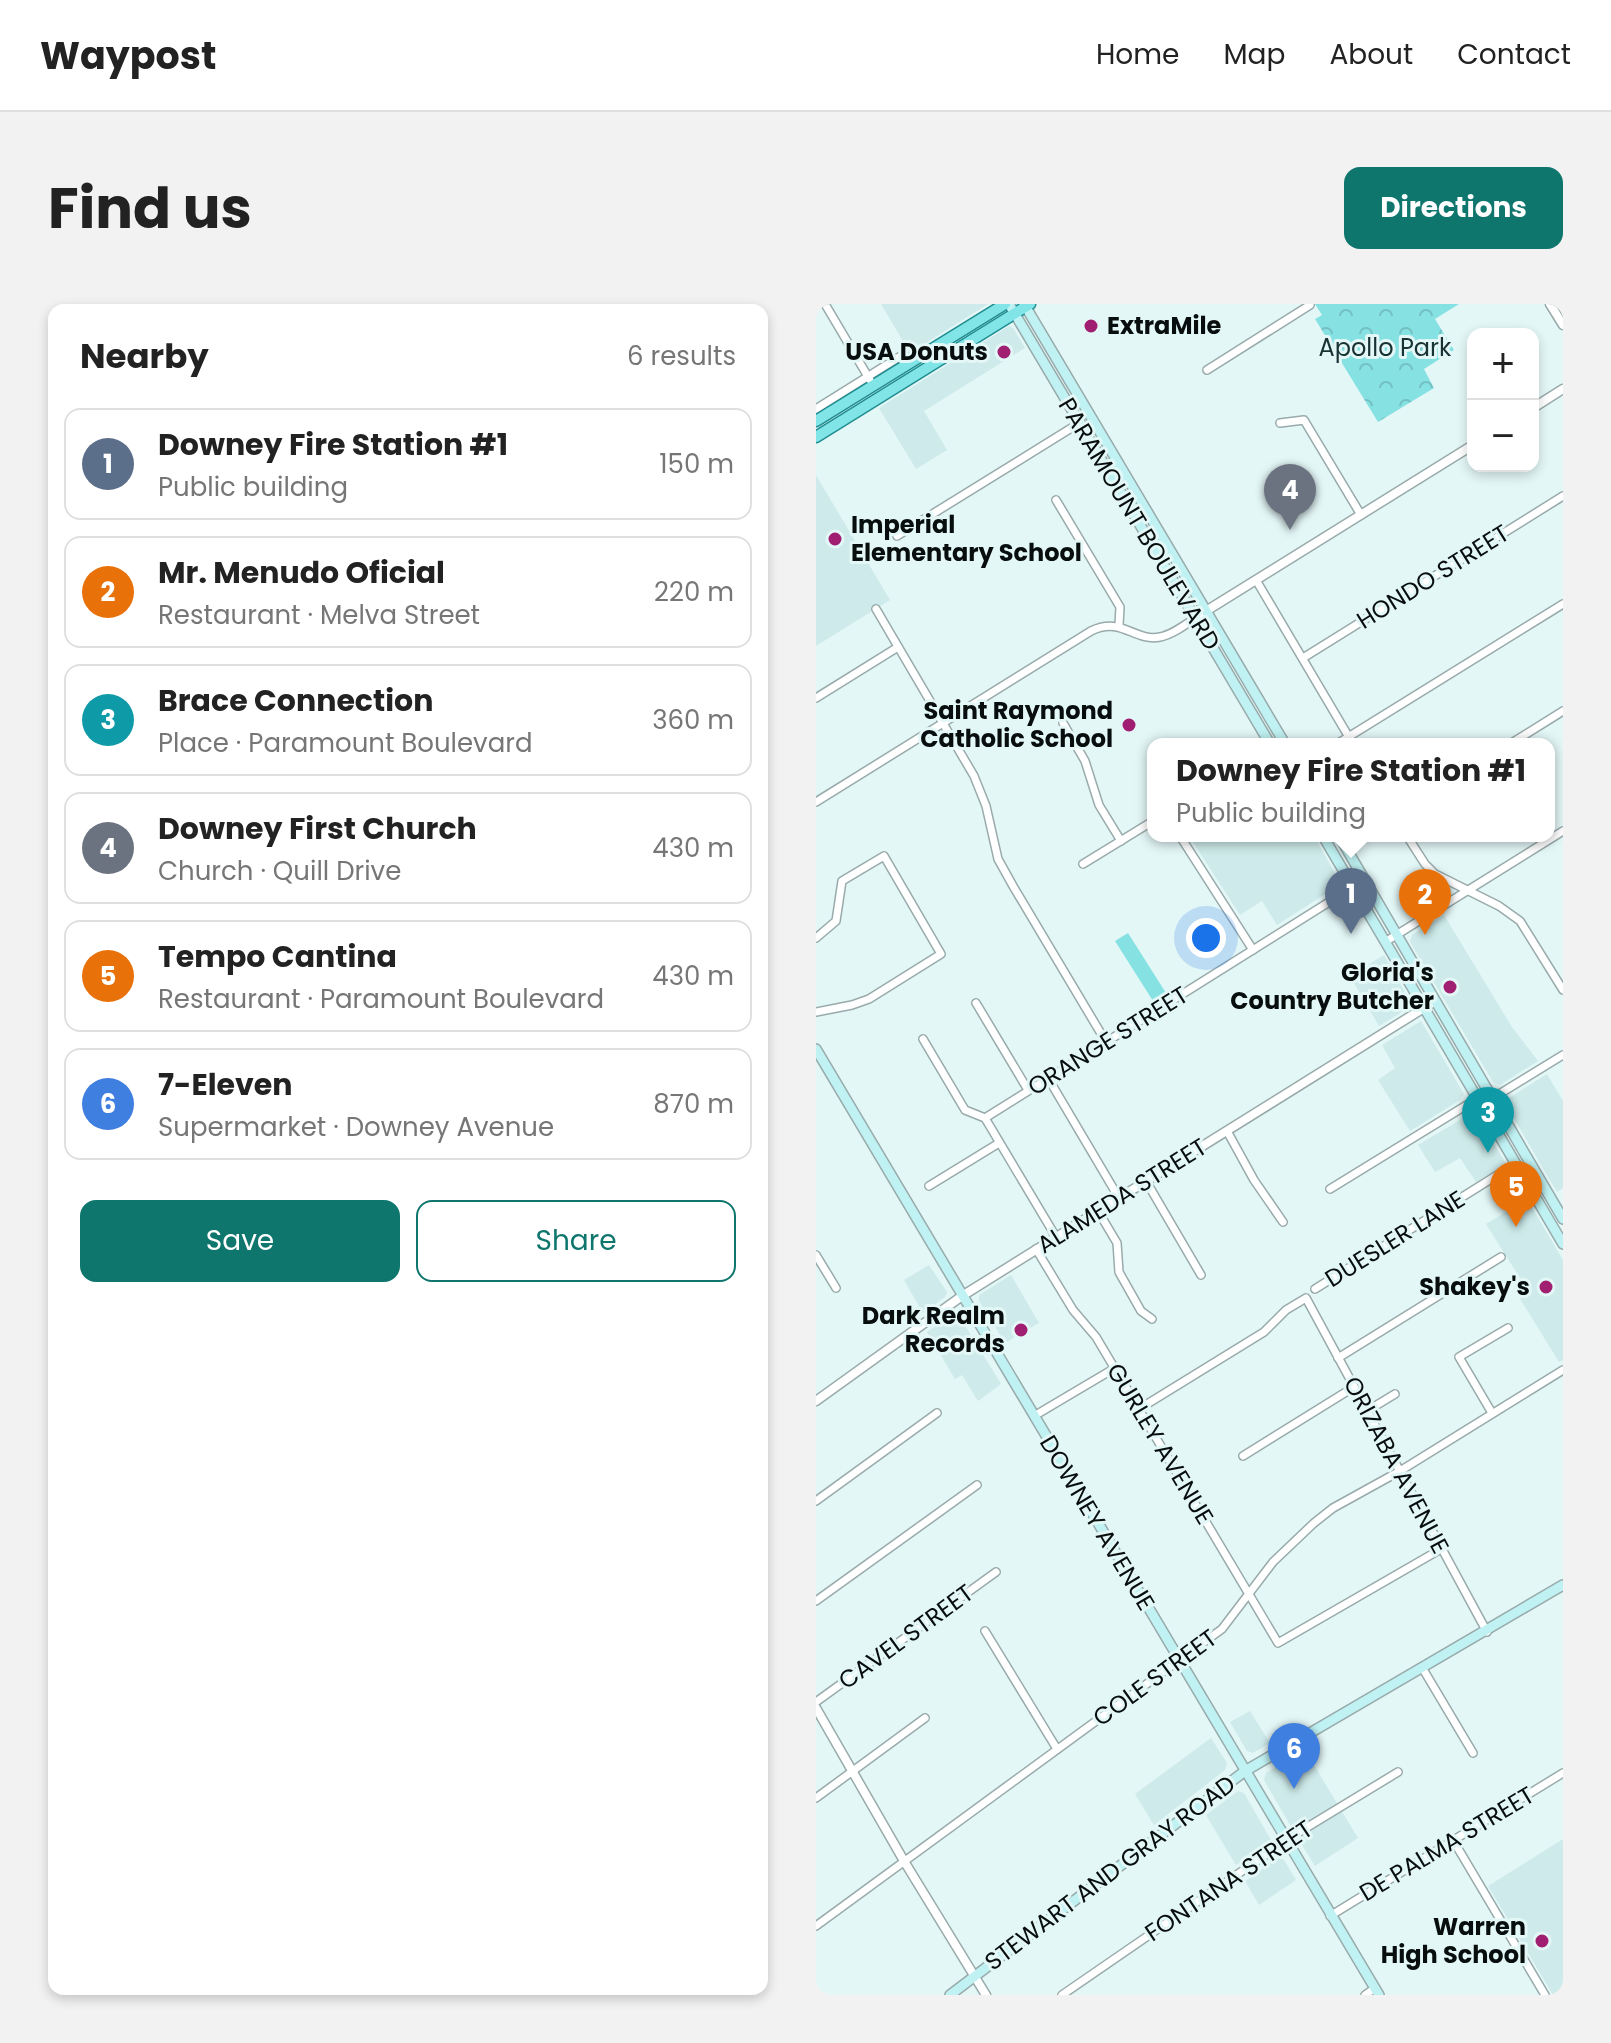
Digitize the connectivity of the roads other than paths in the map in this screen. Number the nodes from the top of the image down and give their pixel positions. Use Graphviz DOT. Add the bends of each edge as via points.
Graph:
graph roads {
  1 [pos="825,304"];
  2 [pos="1550,304"];
  3 [pos="1026,305"];
  4 [pos="1310,305"];
  5 [pos="1009,307"];
  6 [pos="1317,316"];
  7 [pos="1563,325"];
  8 [pos="904,354"];
  9 [pos="1207,370"];
  10 [pos="871,381"];
  11 [pos="1563,389"];
  12 [pos="1539,404"];
  13 [pos="816,409"];
  14 [pos="1090,416"];
  15 [pos="816,421"];
  16 [pos="1280,423"];
  17 [pos="1078,424"];
  18 [pos="816,437"];
  19 [pos="1467,449"];
  20 [pos="1563,496"];
  21 [pos="1056,500"];
  22 [pos="1361,515"];
  23 [pos="897,536"];
  24 [pos="1256,580"];
  25 [pos="1563,604"];
  26 [pos="876,609"];
  27 [pos="1206,611"];
  28 [pos="1194,618"];
  29 [pos="1119,625"];
  30 [pos="898,647"];
  31 [pos="1303,658"];
  32 [pos="816,698"];
  33 [pos="1563,711"];
  34 [pos="943,723"];
  35 [pos="1063,723"];
  36 [pos="1266,738"];
  37 [pos="1280,738"];
  38 [pos="1350,738"];
  39 [pos="1354,738"];
  40 [pos="1520,738"];
  41 [pos="816,802"];
  42 [pos="1147,825"];
  43 [pos="1121,841"];
  44 [pos="1184,842"];
  45 [pos="1327,842"];
  46 [pos="1342,842"];
  47 [pos="1411,842"];
  48 [pos="1545,842"];
  49 [pos="1083,864"];
  50 [pos="1353,887"];
  51 [pos="1467,890"];
  52 [pos="1375,898"];
  53 [pos="1396,935"];
  54 [pos="816,938"];
  55 [pos="1385,942"];
  56 [pos="1253,950"];
  57 [pos="1563,990"];
  58 [pos="1435,1001"];
  59 [pos="976,1003"];
  60 [pos="1424,1008"];
  61 [pos="816,1012"];
  62 [pos="923,1039"];
  63 [pos="1106,1042"];
  64 [pos="816,1049"];
  65 [pos="1563,1055"];
  66 [pos="1048,1078"];
  67 [pos="1028,1090"];
  68 [pos="1491,1096"];
  69 [pos="1479,1101"];
  70 [pos="985,1118"];
  71 [pos="1227,1131"];
  72 [pos="999,1143"];
  73 [pos="1515,1164"];
  74 [pos="1146,1181"];
  75 [pos="929,1186"];
  76 [pos="1330,1189"];
  77 [pos="1119,1198"];
  78 [pos="1098,1211"];
  79 [pos="1563,1219"];
  80 [pos="1283,1222"];
  81 [pos="1056,1237"];
  82 [pos="1563,1244"];
  83 [pos="1036,1249"];
  84 [pos="816,1255"];
  85 [pos="1501,1257"];
  86 [pos="1201,1275"];
  87 [pos="836,1288"];
  88 [pos="1315,1289"];
  89 [pos="962,1296"];
  90 [pos="1152,1319"];
  91 [pos="1508,1328"];
  92 [pos="1338,1358"];
  93 [pos="1115,1368"];
  94 [pos="1563,1370"];
  95 [pos="1354,1387"];
  96 [pos="1395,1394"];
  97 [pos="816,1401"];
  98 [pos="1139,1409"];
  99 [pos="1367,1411"];
  100 [pos="937,1413"];
  101 [pos="1492,1413"];
  102 [pos="1034,1416"];
  103 [pos="1243,1456"];
  104 [pos="1400,1471"];
  105 [pos="977,1485"];
  106 [pos="816,1501"];
  107 [pos="1441,1549"];
  108 [pos="996,1572"];
  109 [pos="1563,1585"];
  110 [pos="1249,1593"];
  111 [pos="816,1601"];
  112 [pos="985,1631"];
  113 [pos="1487,1632"];
  114 [pos="1178,1661"];
  115 [pos="1423,1669"];
  116 [pos="816,1705"];
  117 [pos="925,1718"];
  118 [pos="1057,1749"];
  119 [pos="1473,1753"];
  120 [pos="853,1771"];
  121 [pos="1245,1771"];
  122 [pos="1398,1772"];
  123 [pos="1563,1773"];
  124 [pos="816,1798"];
  125 [pos="1453,1840"];
  126 [pos="1286,1842"];
  127 [pos="904,1861"];
  128 [pos="1330,1916"];
  129 [pos="816,1926"];
  130 [pos="975,1976"];
  131 [pos="1377,1992"];
  132 [pos="950,1995"];
  133 [pos="986,1995"];
  134 [pos="1062,1995"];
  135 [pos="1365,1995"];
  136 [pos="1545,1995"];
  1 -- 10 [label="street"];
  2 -- 7 [label="street"];
  3 -- 5 [label="main road"];
  3 -- 14 [label="main road, PARAMOUNT BOULEVARD"];
  4 -- 6 [label="street"];
  4 -- 9 [label="street"];
  5 -- 10 [label="main road"];
  5 -- 17 [label="main road, PARAMOUNT BOULEVARD"];
  5 -- 18 [label="main road"];
  8 -- 10 [label="street"];
  10 -- 13 [label="street"];
  10 -- 15 [label="main road"];
  11 -- 12 [label="street"];
  14 -- 17 [label="street"];
  14 -- 27 [label="main road, PARAMOUNT BOULEVARD"];
  16 -- 22 [label="street" via="1304,420"];
  17 -- 23 [label="street"];
  17 -- 28 [label="main road, PARAMOUNT BOULEVARD"];
  19 -- 22 [label="street"];
  20 -- 31 [label="street, HONDO STREET"];
  21 -- 29 [label="street" via="1120,607"];
  22 -- 24 [label="street"];
  24 -- 27 [label="street"];
  24 -- 31 [label="street"];
  25 -- 39 [label="street"];
  26 -- 30 [label="street"];
  27 -- 28 [label="street"];
  27 -- 37 [label="main road, PARAMOUNT BOULEVARD"];
  28 -- 29 [label="street" via="1158,638"];
  28 -- 36 [label="main road, PARAMOUNT BOULEVARD"];
  29 -- 34 [label="street" via="1091,631"];
  30 -- 32 [label="street"];
  30 -- 34 [label="street"];
  31 -- 38 [label="street"];
  33 -- 40 [label="street"];
  34 -- 41 [label="street"];
  34 -- 63 [label="street" via="979,786 999,860"];
  35 -- 43 [label="street"];
  42 -- 43 [label="street"];
  43 -- 49 [label="street"];
  44 -- 56 [label="street"];
  45 -- 50 [label="main road"];
  46 -- 52 [label="main road"];
  47 -- 51 [label="street" via="1435,874"];
  48 -- 51 [label="street"];
  50 -- 52 [label="main road"];
  50 -- 55 [label="main road"];
  50 -- 56 [label="street, ORANGE STREET"];
  51 -- 53 [label="street"];
  51 -- 57 [label="street" via="1520,921"];
  52 -- 53 [label="main road"];
  53 -- 55 [label="street"];
  53 -- 58 [label="main road"];
  54 -- 61 [label="street" via="836,921 842,881 884,856 941,954 860,1003"];
  55 -- 60 [label="main road"];
  56 -- 63 [label="street, ORANGE STREET"];
  58 -- 60 [label="street, ALAMEDA STREET"];
  58 -- 68 [label="main road"];
  59 -- 67 [label="street"];
  60 -- 69 [label="main road"];
  60 -- 71 [label="street, ALAMEDA STREET"];
  62 -- 70 [label="street" via="965,1110"];
  63 -- 66 [label="street, ORANGE STREET"];
  64 -- 89 [label="main road, DOWNEY AVENUE"];
  65 -- 68 [label="street"];
  66 -- 67 [label="street, ORANGE STREET"];
  66 -- 77 [label="street"];
  67 -- 70 [label="street, ORANGE STREET"];
  68 -- 69 [label="street"];
  68 -- 79 [label="main road"];
  69 -- 73 [label="main road"];
  69 -- 76 [label="street"];
  70 -- 72 [label="street"];
  71 -- 74 [label="street, ALAMEDA STREET"];
  71 -- 80 [label="street"];
  72 -- 75 [label="street"];
  72 -- 81 [label="street"];
  73 -- 82 [label="main road"];
  73 -- 88 [label="street, DUESLER LANE"];
  74 -- 77 [label="street, ALAMEDA STREET"];
  74 -- 86 [label="street"];
  77 -- 78 [label="street, ALAMEDA STREET"];
  78 -- 81 [label="street, ALAMEDA STREET"];
  78 -- 90 [label="street" via="1117,1243 1118,1272 1141,1311"];
  81 -- 83 [label="street, ALAMEDA STREET"];
  83 -- 89 [label="street, ALAMEDA STREET"];
  83 -- 93 [label="street, GURLEY AVENUE"];
  84 -- 87 [label="street"];
  85 -- 92 [label="street"];
  89 -- 97 [label="street, ALAMEDA STREET"];
  89 -- 102 [label="main road, DOWNEY AVENUE"];
  91 -- 101 [label="street" via="1459,1357"];
  92 -- 95 [label="street, ORIZABA AVENUE"];
  92 -- 98 [label="street, ORIZABA AVENUE" via="1306,1298 1264,1332"];
  93 -- 98 [label="street, GURLEY AVENUE"];
  93 -- 102 [label="street"];
  94 -- 101 [label="street, COLE STREET"];
  95 -- 99 [label="street, ORIZABA AVENUE"];
  95 -- 103 [label="street"];
  96 -- 99 [label="street"];
  98 -- 110 [label="street, GURLEY AVENUE"];
  99 -- 104 [label="street, ORIZABA AVENUE"];
  100 -- 106 [label="street"];
  101 -- 104 [label="street, COLE STREET"];
  102 -- 114 [label="main road, DOWNEY AVENUE"];
  104 -- 107 [label="street, ORIZABA AVENUE"];
  104 -- 110 [label="street, COLE STREET" via="1314,1523"];
  105 -- 111 [label="street"];
  107 -- 110 [label="street, GURLEY AVENUE" via="1278,1643"];
  107 -- 113 [label="street, ORIZABA AVENUE"];
  108 -- 116 [label="street, CAVEL STREET"];
  109 -- 113 [label="main road, STEWART AND GRAY ROAD"];
  110 -- 114 [label="street, COLE STREET" via="1222,1629"];
  112 -- 118 [label="street"];
  113 -- 115 [label="main road, STEWART AND GRAY ROAD"];
  114 -- 118 [label="street, COLE STREET"];
  114 -- 121 [label="main road, DOWNEY AVENUE"];
  115 -- 119 [label="street"];
  115 -- 121 [label="main road, STEWART AND GRAY ROAD"];
  116 -- 120 [label="street"];
  117 -- 120 [label="street"];
  118 -- 127 [label="street, COLE STREET"];
  120 -- 124 [label="street"];
  120 -- 127 [label="street"];
  121 -- 126 [label="main road, DOWNEY AVENUE"];
  121 -- 130 [label="main road, STEWART AND GRAY ROAD"];
  122 -- 126 [label="street, FONTANA STREET"];
  123 -- 125 [label="street, DE PALMA STREET"];
  125 -- 128 [label="street, DE PALMA STREET"];
  125 -- 136 [label="street"];
  126 -- 128 [label="main road, DOWNEY AVENUE"];
  126 -- 134 [label="street, FONTANA STREET"];
  127 -- 129 [label="street, COLE STREET"];
  127 -- 130 [label="street"];
  128 -- 131 [label="main road, DOWNEY AVENUE"];
  130 -- 132 [label="main road, STEWART AND GRAY ROAD"];
  130 -- 133 [label="street"];
  131 -- 135 [label="street"];
}
